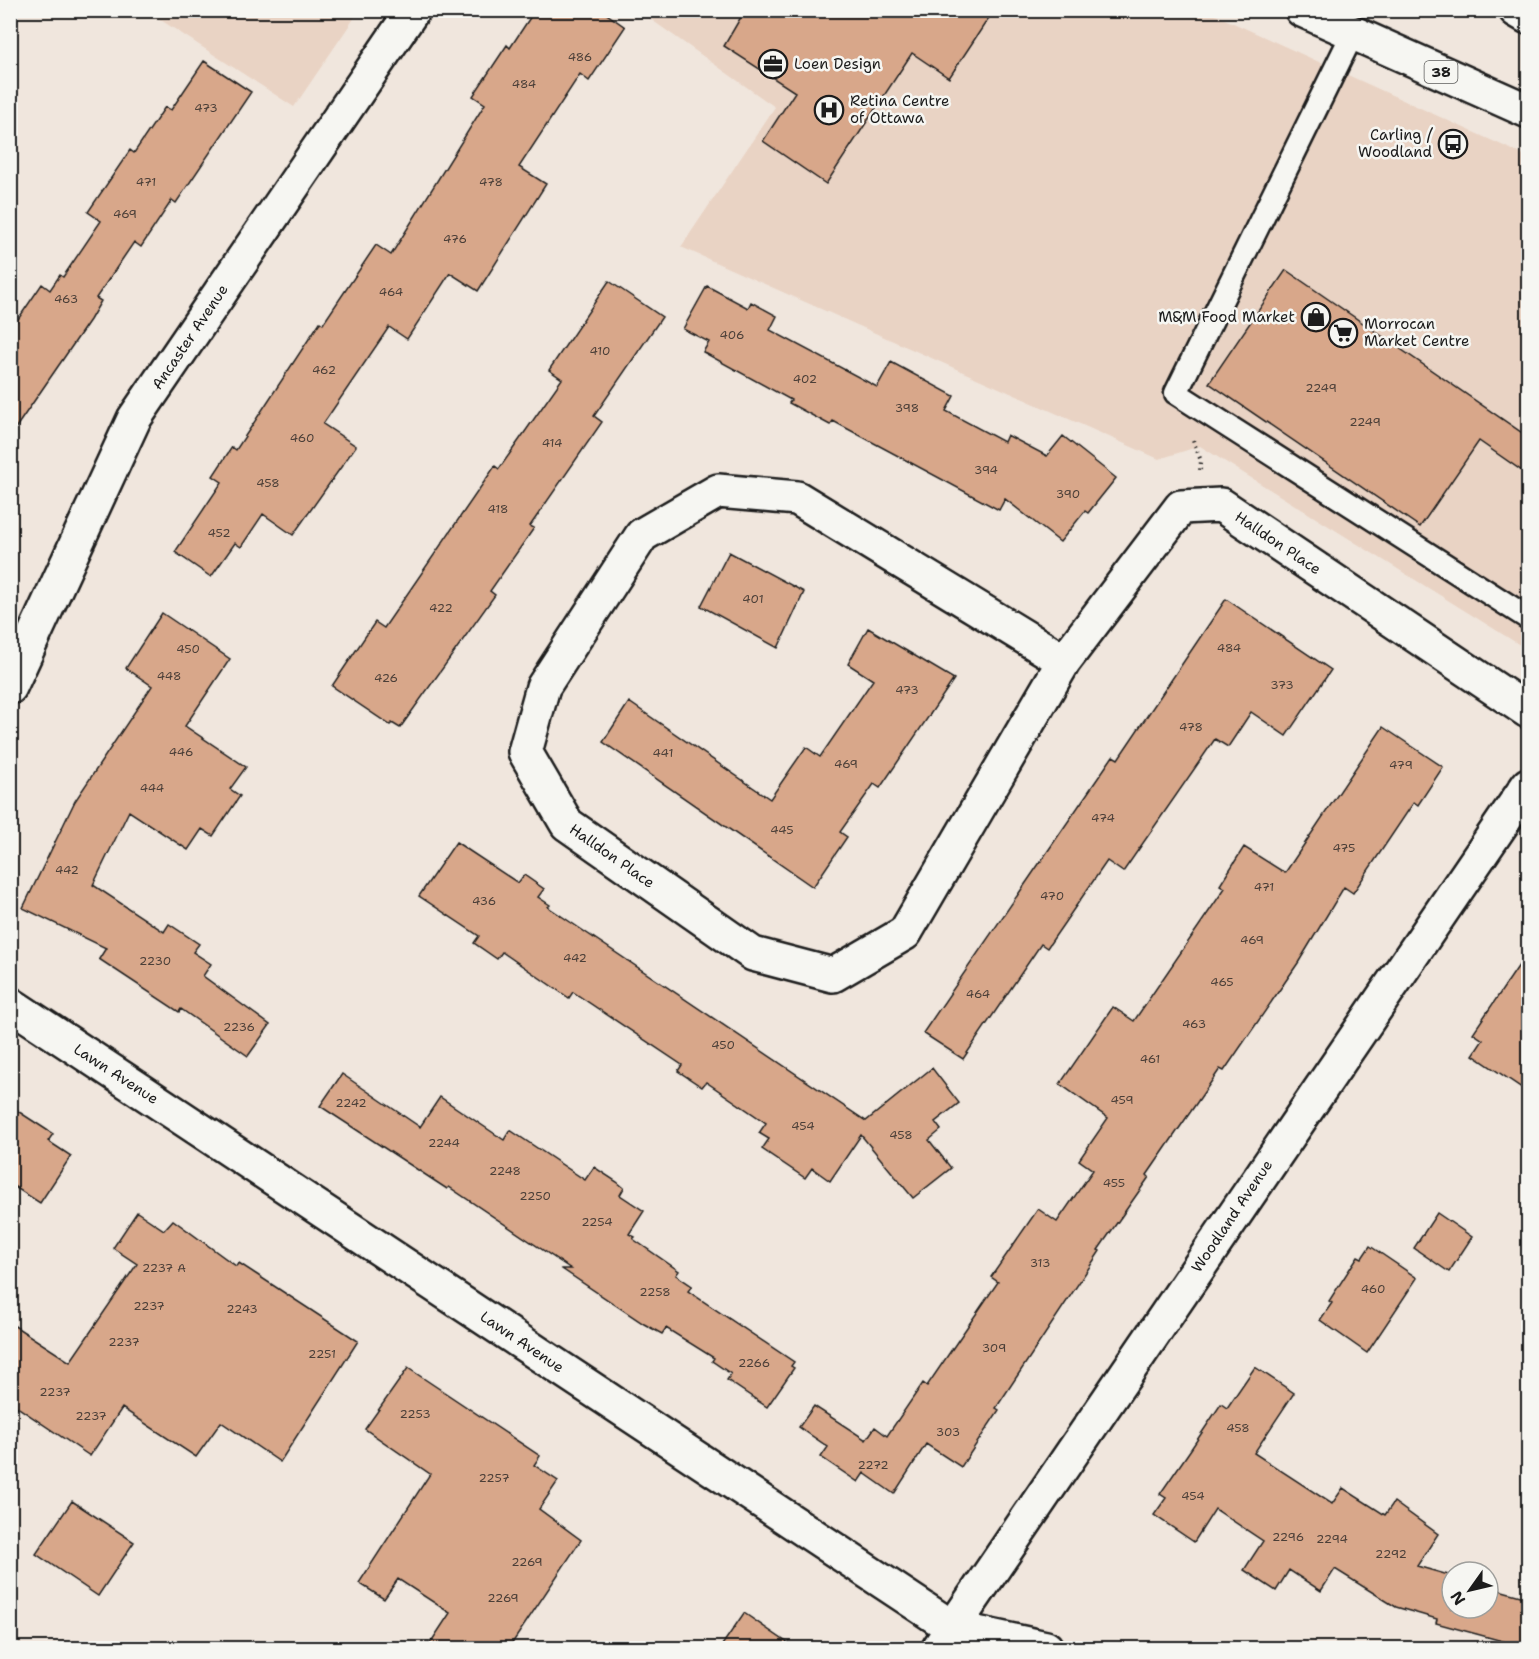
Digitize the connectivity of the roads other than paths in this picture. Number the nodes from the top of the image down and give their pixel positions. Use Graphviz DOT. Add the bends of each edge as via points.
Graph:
graph roads {
  1 [pos="413,10"];
  2 [pos="1302,10"];
  3 [pos="1516,10"];
  4 [pos="1528,16"];
  5 [pos="1353,33"];
  6 [pos="1528,111"];
  7 [pos="1528,618"];
  8 [pos="1064,662"];
  9 [pos="10,687"];
  10 [pos="1528,711"];
  11 [pos="1528,785"];
  12 [pos="10,1004"];
  13 [pos="946,1638"];
  14 [pos="1046,1648"];
  1 -- 9 [label="street, Ancaster Avenue" via="134,419"];
  2 -- 5 [label="street, 38"];
  3 -- 4 [label="street"];
  5 -- 6 [label="street, 38"];
  5 -- 7 [label="lane" via="1176,393"];
  8 -- 8 [label="street, Halldon Place" via="797,498 718,491 642,535 543,687 525,752 567,824 753,954 833,975 905,933"];
  8 -- 10 [label="street, Halldon Place" via="1181,507 1221,505"];
  11 -- 13 [label="street, Woodland Avenue"];
  12 -- 13 [label="street, Lawn Avenue"];
  13 -- 14 [label="street, Lawn Avenue"];
}
